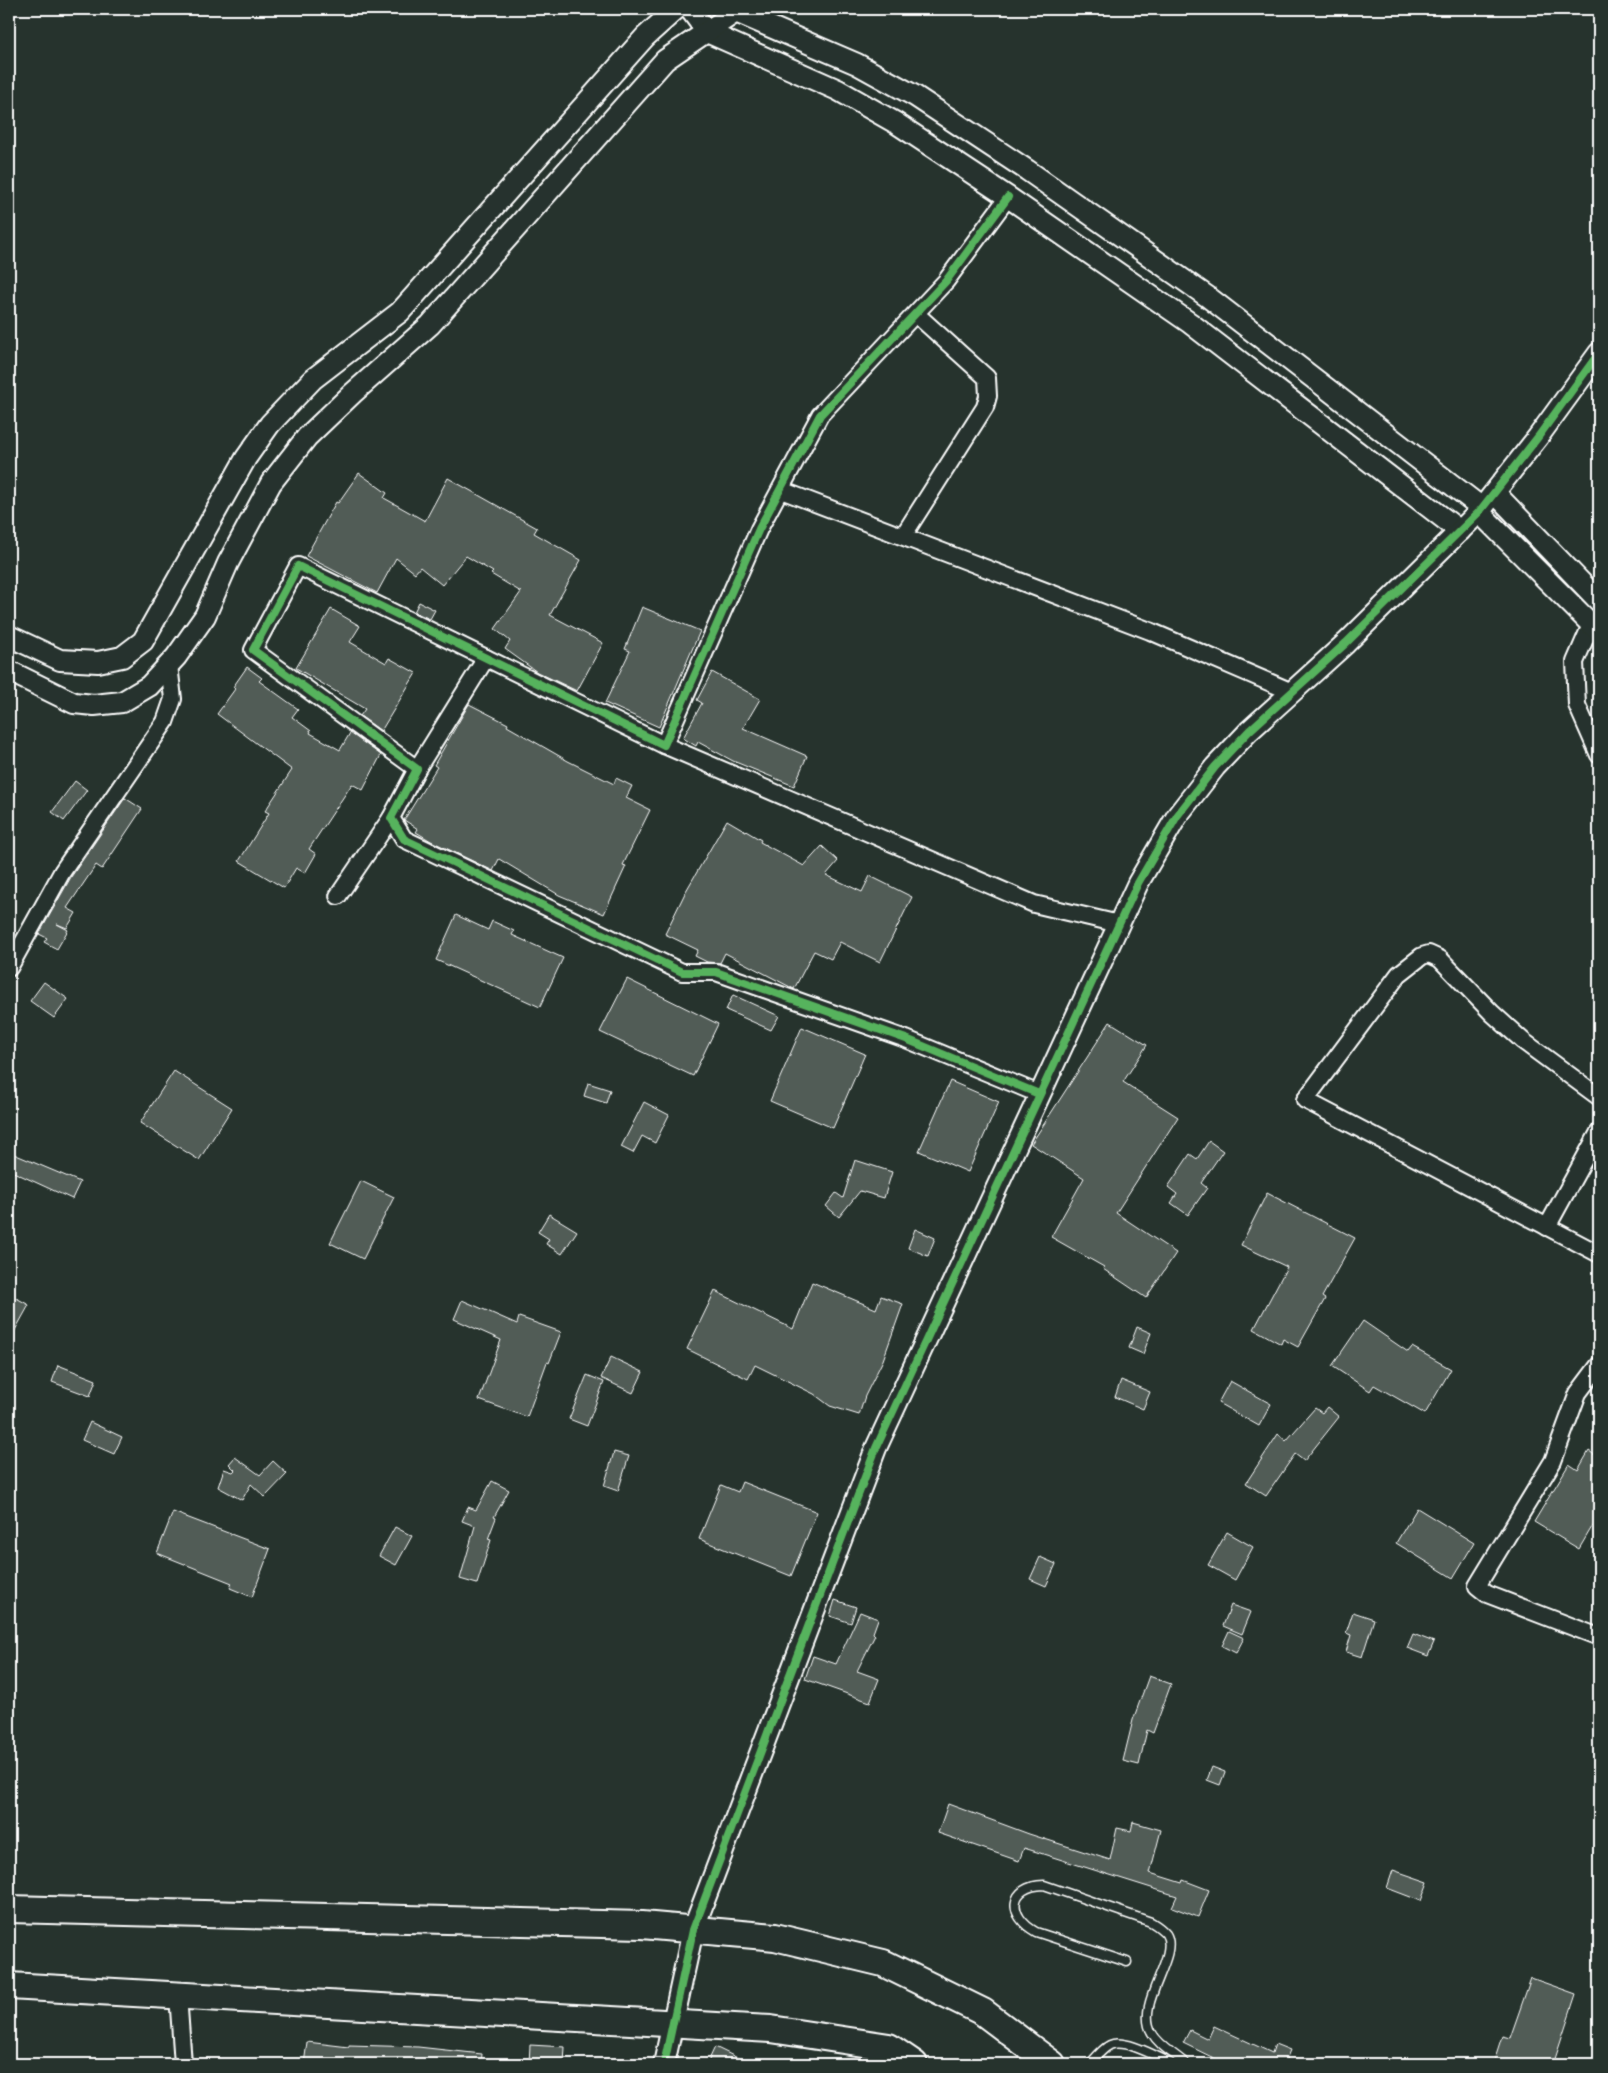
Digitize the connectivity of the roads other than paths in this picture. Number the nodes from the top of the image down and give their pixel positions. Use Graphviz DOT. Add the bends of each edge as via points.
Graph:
graph roads {
  1 [pos="676,9"];
  2 [pos="690,9"];
  3 [pos="733,10"];
  4 [pos="707,32"];
  5 [pos="1008,197"];
  6 [pos="916,314"];
  7 [pos="1599,354"];
  8 [pos="781,490"];
  9 [pos="1485,504"];
  10 [pos="1460,531"];
  11 [pos="903,536"];
  12 [pos="1599,601"];
  13 [pos="1595,628"];
  14 [pos="9,636"];
  15 [pos="486,658"];
  16 [pos="169,665"];
  17 [pos="9,671"];
  18 [pos="1292,692"];
  19 [pos="664,744"];
  20 [pos="1599,755"];
  21 [pos="417,769"];
  22 [pos="391,818"];
  23 [pos="338,896"];
  24 [pos="1119,924"];
  25 [pos="9,968"];
  26 [pos="1039,1094"];
  27 [pos="1599,1097"];
  28 [pos="1599,1132"];
  29 [pos="1547,1227"];
  30 [pos="1599,1254"];
  31 [pos="1599,1365"];
  32 [pos="1599,1637"];
  33 [pos="9,1909"];
  34 [pos="693,1930"];
  35 [pos="1126,1962"];
  36 [pos="9,1986"];
  37 [pos="178,1995"];
  38 [pos="674,2022"];
  39 [pos="183,2064"];
  40 [pos="664,2064"];
  41 [pos="914,2064"];
  42 [pos="1052,2064"];
  43 [pos="1090,2064"];
  44 [pos="1173,2064"];
  45 [pos="1186,2064"];
  1 -- 14 [label="street" via="645,37 400,312 312,379 270,424 246,458 143,641 122,658 98,662 60,660"];
  2 -- 4 [label="street"];
  3 -- 4 [label="street"];
  3 -- 9 [label="street" via="857,64 915,96 1028,170 1208,297"];
  4 -- 5 [label="street" via="838,90 896,123"];
  4 -- 16 [label="street" via="665,60 430,325 306,437 271,483 228,563 205,616"];
  5 -- 6 [label="street" via="946,281"];
  5 -- 10 [label="street" via="1190,323"];
  6 -- 8 [label="street" via="820,415"];
  6 -- 11 [label="street" via="987,378 988,396 985,407"];
  7 -- 9 [label="street"];
  8 -- 11 [label="street"];
  8 -- 19 [label="street" via="760,529"];
  9 -- 10 [label="street"];
  9 -- 12 [label="street"];
  9 -- 13 [label="street"];
  10 -- 18 [label="street"];
  11 -- 18 [label="street" via="1150,631"];
  13 -- 20 [label="street" via="1575,662 1576,705"];
  15 -- 19 [label="street"];
  15 -- 21 [label="street"];
  15 -- 21 [label="street" via="298,566 253,650"];
  16 -- 17 [label="street" via="149,686 122,702 94,705 74,703"];
  16 -- 25 [label="street" via="173,699 165,722 62,872"];
  18 -- 24 [label="street" via="1215,767 1177,816 1138,883"];
  19 -- 24 [label="street" via="1034,904"];
  21 -- 22 [label="street"];
  22 -- 23 [label="street"];
  22 -- 26 [label="street" via="404,840 682,972 716,972 906,1039"];
  24 -- 26 [label="street"];
  26 -- 34 [label="street" via="876,1448"];
  27 -- 29 [label="street" via="1523,1041 1440,959 1429,954 1399,974 1305,1100"];
  28 -- 29 [label="street"];
  29 -- 30 [label="street"];
  31 -- 32 [label="street" via="1578,1393 1553,1461 1477,1586 1487,1594"];
  33 -- 34 [label="main road" via="642,1925"];
  34 -- 38 [label="street"];
  34 -- 42 [label="main road" via="775,1937 883,1963 983,2012"];
  35 -- 45 [label="lane" via="1024,1926 1015,1905 1020,1894 1034,1885 1044,1885 1151,1922 1162,1929 1169,1942 1148,2006 1148,2025 1157,2040"];
  36 -- 37 [label="main road"];
  37 -- 38 [label="main road"];
  37 -- 39 [label="street"];
  38 -- 40 [label="street"];
  38 -- 41 [label="main road" via="771,2028 889,2047"];
  43 -- 44 [label="lane" via="1106,2048 1120,2043"];
}
